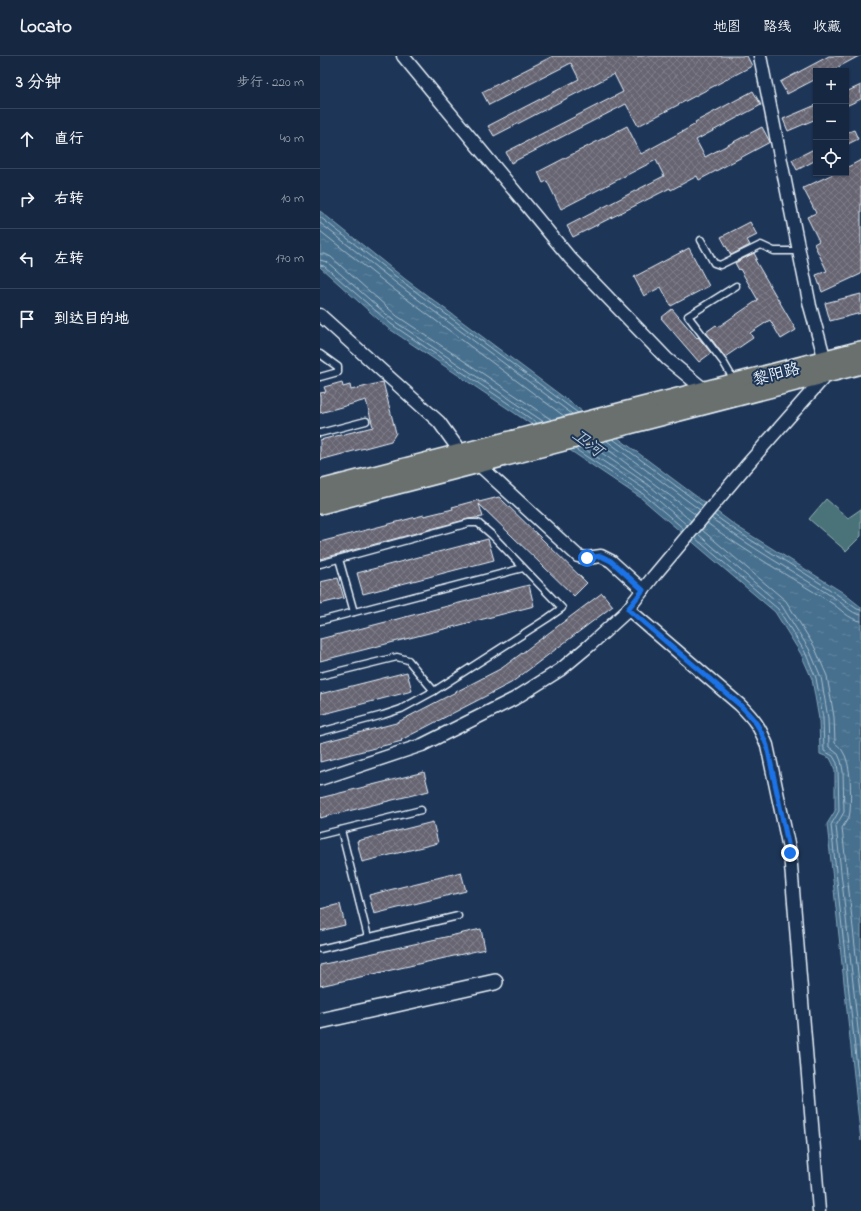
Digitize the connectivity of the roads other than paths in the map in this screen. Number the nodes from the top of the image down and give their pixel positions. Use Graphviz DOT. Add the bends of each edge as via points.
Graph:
graph roads {
  1 [pos="403,56"];
  2 [pos="760,56"];
  3 [pos="701,240"];
  4 [pos="799,250"];
  5 [pos="736,286"];
  6 [pos="320,315"];
  7 [pos="861,351"];
  8 [pos="320,354"];
  9 [pos="861,364"];
  10 [pos="826,366"];
  11 [pos="320,377"];
  12 [pos="735,383"];
  13 [pos="697,398"];
  14 [pos="366,421"];
  15 [pos="320,433"];
  16 [pos="476,457"];
  17 [pos="320,490"];
  18 [pos="320,504"];
  19 [pos="339,559"];
  20 [pos="320,564"];
  21 [pos="523,568"];
  22 [pos="643,590"];
  23 [pos="628,609"];
  24 [pos="354,612"];
  25 [pos="320,621"];
  26 [pos="320,676"];
  27 [pos="434,691"];
  28 [pos="320,732"];
  29 [pos="320,779"];
  30 [pos="421,810"];
  31 [pos="341,830"];
  32 [pos="320,835"];
  33 [pos="458,916"];
  34 [pos="368,937"];
  35 [pos="320,948"];
  36 [pos="495,982"];
  37 [pos="320,1021"];
  38 [pos="819,1211"];
  1 -- 13 [label="street" via="570,258 667,359"];
  2 -- 4 [label="street"];
  3 -- 4 [label="lane" via="714,263 720,265 761,245 774,251"];
  4 -- 10 [label="street"];
  5 -- 12 [label="lane" via="688,316 724,363"];
  6 -- 16 [label="street"];
  7 -- 10 [label="main road, 黎阳路"];
  8 -- 11 [label="lane" via="338,367 338,372"];
  9 -- 10 [label="main road, 黎阳路"];
  10 -- 12 [label="main road, 黎阳路"];
  10 -- 13 [label="main road, 黎阳路"];
  10 -- 22 [label="street"];
  12 -- 13 [label="main road, 黎阳路"];
  13 -- 16 [label="main road"];
  14 -- 15 [label="lane"];
  16 -- 17 [label="main road"];
  16 -- 18 [label="main road"];
  16 -- 22 [label="street" via="578,556 601,556 611,561"];
  19 -- 20 [label="lane"];
  19 -- 21 [label="lane" via="469,523 478,523"];
  19 -- 24 [label="lane"];
  21 -- 24 [label="lane"];
  21 -- 27 [label="lane" via="562,608"];
  22 -- 23 [label="street"];
  23 -- 29 [label="street" via="560,670 514,699 422,745"];
  23 -- 38 [label="street" via="740,705 755,720 767,746 790,853"];
  24 -- 25 [label="lane"];
  26 -- 27 [label="lane" via="397,657 408,660"];
  27 -- 28 [label="lane" via="383,716"];
  30 -- 31 [label="lane"];
  31 -- 32 [label="lane"];
  31 -- 34 [label="lane"];
  33 -- 34 [label="lane"];
  34 -- 35 [label="lane"];
  36 -- 37 [label="street"];
}
